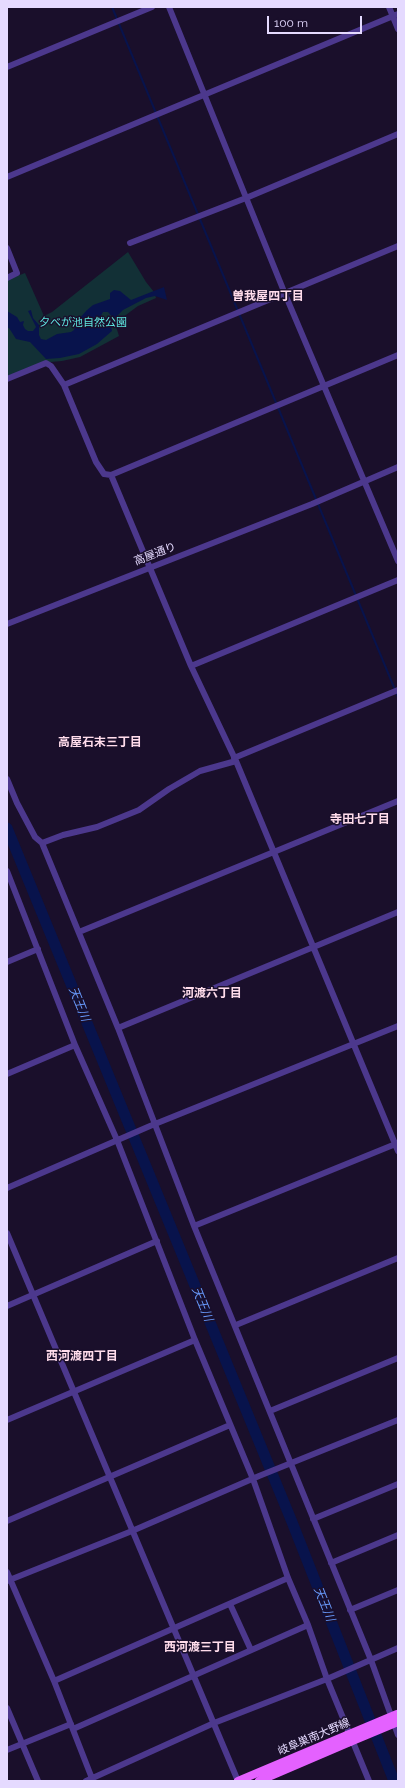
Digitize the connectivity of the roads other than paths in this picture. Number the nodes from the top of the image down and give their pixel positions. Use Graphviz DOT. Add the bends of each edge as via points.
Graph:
graph roads {
  1 [pos="152,7"];
  2 [pos="169,7"];
  3 [pos="389,7"];
  4 [pos="395,15"];
  5 [pos="398,29"];
  6 [pos="7,67"];
  7 [pos="205,95"];
  8 [pos="398,134"];
  9 [pos="7,176"];
  10 [pos="246,198"];
  11 [pos="130,243"];
  12 [pos="398,246"];
  13 [pos="7,248"];
  14 [pos="7,278"];
  15 [pos="285,294"];
  16 [pos="398,355"];
  17 [pos="7,379"];
  18 [pos="64,385"];
  19 [pos="325,386"];
  20 [pos="398,467"];
  21 [pos="111,475"];
  22 [pos="365,481"];
  23 [pos="398,561"];
  24 [pos="149,567"];
  25 [pos="398,580"];
  26 [pos="7,624"];
  27 [pos="191,666"];
  28 [pos="398,690"];
  29 [pos="235,760"];
  30 [pos="7,779"];
  31 [pos="398,801"];
  32 [pos="42,843"];
  33 [pos="274,853"];
  34 [pos="7,871"];
  35 [pos="398,912"];
  36 [pos="79,932"];
  37 [pos="314,947"];
  38 [pos="38,949"];
  39 [pos="7,962"];
  40 [pos="398,1026"];
  41 [pos="118,1028"];
  42 [pos="354,1044"];
  43 [pos="75,1045"];
  44 [pos="7,1074"];
  45 [pos="153,1125"];
  46 [pos="119,1139"];
  47 [pos="397,1146"];
  48 [pos="7,1188"];
  49 [pos="194,1226"];
  50 [pos="7,1233"];
  51 [pos="156,1241"];
  52 [pos="398,1258"];
  53 [pos="33,1296"];
  54 [pos="7,1306"];
  55 [pos="236,1325"];
  56 [pos="195,1340"];
  57 [pos="398,1358"];
  58 [pos="73,1392"];
  59 [pos="270,1411"];
  60 [pos="7,1420"];
  61 [pos="398,1420"];
  62 [pos="230,1425"];
  63 [pos="288,1465"];
  64 [pos="256,1477"];
  65 [pos="110,1478"];
  66 [pos="398,1484"];
  67 [pos="313,1519"];
  68 [pos="7,1521"];
  69 [pos="132,1531"];
  70 [pos="398,1535"];
  71 [pos="331,1563"];
  72 [pos="7,1572"];
  73 [pos="288,1578"];
  74 [pos="9,1581"];
  75 [pos="398,1590"];
  76 [pos="230,1604"];
  77 [pos="350,1610"];
  78 [pos="308,1625"];
  79 [pos="175,1628"];
  80 [pos="398,1648"];
  81 [pos="251,1650"];
  82 [pos="371,1660"];
  83 [pos="194,1675"];
  84 [pos="327,1679"];
  85 [pos="54,1681"];
  86 [pos="7,1708"];
  87 [pos="398,1717"];
  88 [pos="214,1723"];
  89 [pos="72,1726"];
  90 [pos="398,1735"];
  91 [pos="349,1738"];
  92 [pos="22,1744"];
  93 [pos="7,1750"];
  94 [pos="90,1780"];
  95 [pos="38,1781"];
  96 [pos="238,1781"];
  97 [pos="259,1781"];
  98 [pos="369,1781"];
  1 -- 6 [label="street"];
  2 -- 7 [label="street"];
  3 -- 4 [label="street"];
  4 -- 5 [label="street"];
  4 -- 7 [label="street"];
  7 -- 9 [label="street"];
  7 -- 10 [label="street"];
  8 -- 10 [label="street"];
  10 -- 11 [label="street"];
  10 -- 15 [label="street"];
  12 -- 15 [label="street"];
  13 -- 14 [label="street" via="17,274"];
  15 -- 18 [label="street"];
  15 -- 19 [label="street"];
  16 -- 19 [label="street"];
  17 -- 18 [label="street" via="44,361 51,366"];
  18 -- 21 [label="street" via="96,462 104,474"];
  19 -- 21 [label="street"];
  19 -- 22 [label="street"];
  20 -- 22 [label="street, 高屋通り"];
  21 -- 24 [label="street"];
  22 -- 23 [label="street"];
  22 -- 24 [label="street, 高屋通り"];
  24 -- 26 [label="street, 高屋通り"];
  24 -- 27 [label="street"];
  25 -- 27 [label="street"];
  27 -- 29 [label="street"];
  28 -- 29 [label="street"];
  29 -- 32 [label="street" via="200,771 139,810 97,827"];
  29 -- 33 [label="street"];
  30 -- 32 [label="street" via="35,837"];
  31 -- 33 [label="street"];
  32 -- 36 [label="street"];
  33 -- 36 [label="street"];
  33 -- 37 [label="street"];
  34 -- 38 [label="street"];
  35 -- 37 [label="street"];
  36 -- 41 [label="street"];
  37 -- 41 [label="street"];
  37 -- 42 [label="street"];
  38 -- 39 [label="street"];
  38 -- 43 [label="street"];
  40 -- 42 [label="street"];
  41 -- 45 [label="street"];
  42 -- 45 [label="street"];
  42 -- 47 [label="street"];
  43 -- 44 [label="street"];
  43 -- 46 [label="street"];
  45 -- 46 [label="street"];
  45 -- 49 [label="street"];
  46 -- 48 [label="street"];
  46 -- 51 [label="street"];
  47 -- 49 [label="street"];
  49 -- 55 [label="street"];
  50 -- 53 [label="street"];
  51 -- 53 [label="street"];
  51 -- 56 [label="street"];
  52 -- 55 [label="street"];
  53 -- 54 [label="street"];
  53 -- 58 [label="street"];
  55 -- 59 [label="street"];
  56 -- 58 [label="street"];
  56 -- 62 [label="street"];
  57 -- 59 [label="street"];
  58 -- 60 [label="street"];
  58 -- 65 [label="street"];
  59 -- 63 [label="street"];
  61 -- 63 [label="street"];
  62 -- 64 [label="street"];
  62 -- 65 [label="street"];
  63 -- 64 [label="street"];
  63 -- 67 [label="street"];
  64 -- 69 [label="street"];
  64 -- 73 [label="street"];
  65 -- 68 [label="street"];
  65 -- 69 [label="street"];
  66 -- 67 [label="street"];
  67 -- 71 [label="street"];
  69 -- 74 [label="street"];
  69 -- 79 [label="street"];
  70 -- 71 [label="street"];
  71 -- 77 [label="street"];
  72 -- 74 [label="street"];
  73 -- 76 [label="street"];
  73 -- 78 [label="street"];
  74 -- 85 [label="street"];
  75 -- 77 [label="street"];
  76 -- 79 [label="street"];
  76 -- 81 [label="street"];
  77 -- 82 [label="street"];
  78 -- 81 [label="street"];
  78 -- 84 [label="street"];
  79 -- 83 [label="street"];
  79 -- 85 [label="street"];
  80 -- 82 [label="street"];
  81 -- 83 [label="street"];
  82 -- 84 [label="street"];
  82 -- 90 [label="street"];
  83 -- 88 [label="street"];
  83 -- 89 [label="street"];
  84 -- 88 [label="street"];
  84 -- 98 [label="street"];
  85 -- 89 [label="street"];
  86 -- 92 [label="street"];
  87 -- 91 [label="main road, 岐阜巣南大野線, bridge"];
  88 -- 94 [label="street"];
  88 -- 96 [label="street"];
  89 -- 92 [label="street"];
  89 -- 94 [label="street"];
  91 -- 96 [label="main road, 岐阜巣南大野線"];
  91 -- 97 [label="main road, 岐阜巣南大野線"];
  92 -- 93 [label="street"];
  92 -- 95 [label="street"];
}
